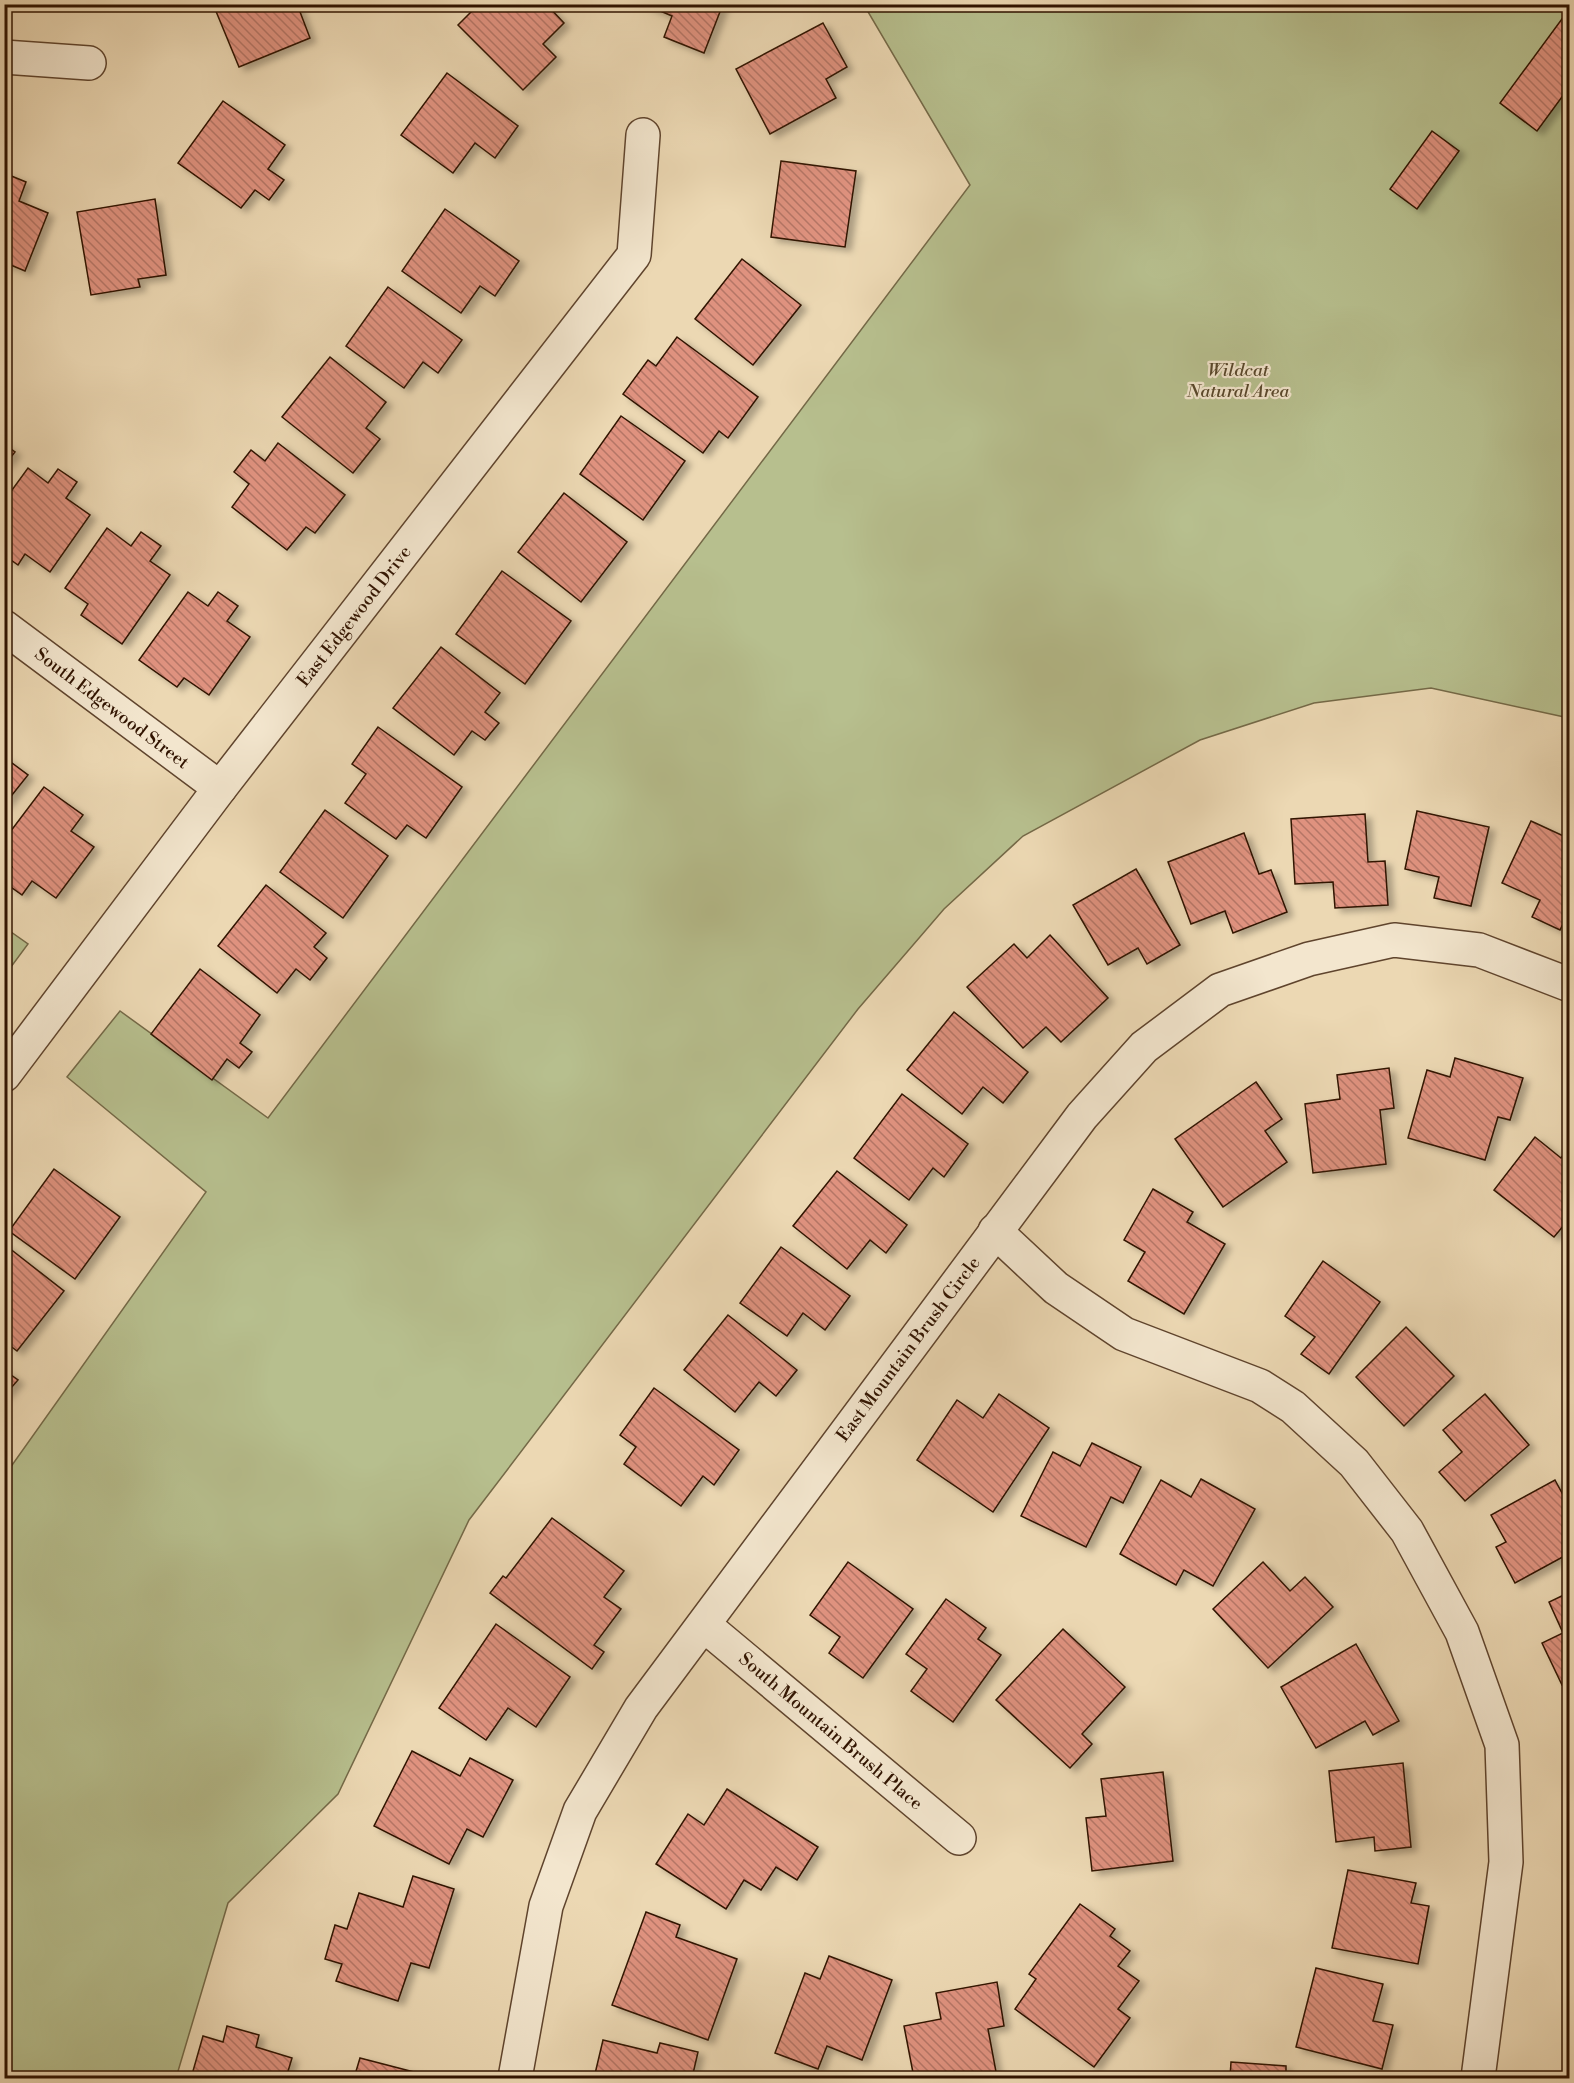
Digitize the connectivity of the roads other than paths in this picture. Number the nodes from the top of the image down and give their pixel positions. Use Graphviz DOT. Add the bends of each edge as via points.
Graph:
graph roads {
  1 [pos="4,57"];
  2 [pos="89,63"];
  3 [pos="643,135"];
  4 [pos="4,627"];
  5 [pos="220,788"];
  6 [pos="1569,985"];
  7 [pos="4,1075"];
  8 [pos="995,1231"];
  9 [pos="704,1624"];
  10 [pos="959,1838"];
  11 [pos="515,2079"];
  12 [pos="1478,2079"];
  1 -- 2 [label="street"];
  3 -- 5 [label="street, East Edgewood Drive" via="634,255"];
  4 -- 5 [label="street, South Edgewood Street"];
  5 -- 7 [label="street, East Edgewood Drive"];
  6 -- 8 [label="street, East Mountain Brush Circle" via="1479,950 1394,940 1309,959 1220,990 1144,1047 1082,1116"];
  8 -- 9 [label="street, East Mountain Brush Circle"];
  8 -- 12 [label="street" via="1056,1288 1124,1334 1260,1386 1293,1407 1354,1463 1407,1531 1462,1632 1502,1745 1506,1862"];
  9 -- 10 [label="street, South Mountain Brush Place"];
  9 -- 11 [label="street, East Mountain Brush Circle" via="640,1708 580,1811 546,1906"];
}
